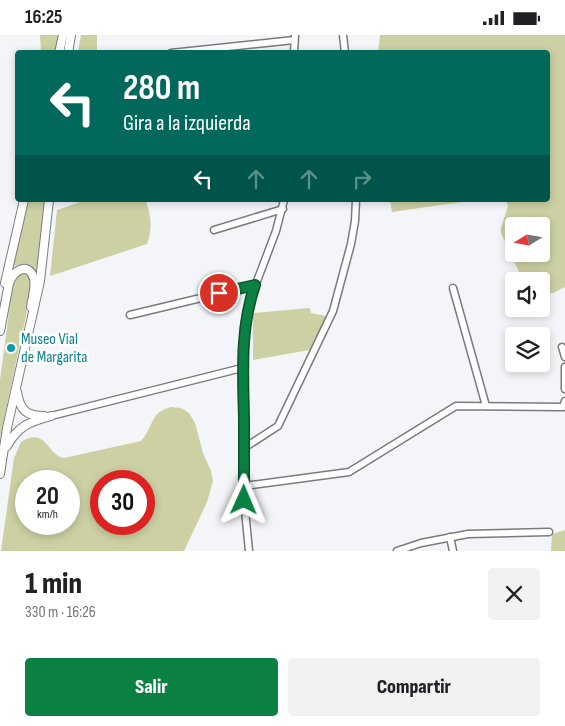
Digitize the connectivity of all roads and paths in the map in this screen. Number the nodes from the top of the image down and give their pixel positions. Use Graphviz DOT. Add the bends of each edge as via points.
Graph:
graph roads {
  1 [pos="63,35"];
  2 [pos="71,35"];
  3 [pos="343,35"];
  4 [pos="295,38"];
  5 [pos="60,50"];
  6 [pos="68,50"];
  7 [pos="196,50"];
  8 [pos="345,50"];
  9 [pos="24,202"];
  10 [pos="50,202"];
  11 [pos="284,202"];
  12 [pos="356,202"];
  13 [pos="283,209"];
  14 [pos="214,230"];
  15 [pos="255,285"];
  16 [pos="453,288"];
  17 [pos="130,315"];
  18 [pos="0,326"];
  19 [pos="0,331"];
  20 [pos="562,347"];
  21 [pos="565,357"];
  22 [pos="242,367"];
  23 [pos="565,367"];
  24 [pos="21,368"];
  25 [pos="17,387"];
  26 [pos="565,389"];
  27 [pos="565,401"];
  28 [pos="486,406"];
  29 [pos="51,416"];
  30 [pos="244,448"];
  31 [pos="3,453"];
  32 [pos="0,474"];
  33 [pos="244,486"];
  34 [pos="549,532"];
  35 [pos="450,537"];
  36 [pos="249,551"];
  37 [pos="397,551"];
  38 [pos="453,551"];
  1 -- 5 [label="main road"];
  2 -- 6 [label="main road"];
  3 -- 8 [label="street"];
  4 -- 7 [label="street"];
  9 -- 18 [label="main road"];
  10 -- 24 [label="main road" via="40,281"];
  11 -- 13 [label="street"];
  12 -- 30 [label="street" via="351,244 330,317 278,426"];
  13 -- 14 [label="street"];
  13 -- 15 [label="street"];
  15 -- 17 [label="street"];
  15 -- 22 [label="street" via="245,322"];
  16 -- 28 [label="street"];
  19 -- 24 [label="main road" via="12,276 18,270 26,269 32,275 34,285"];
  20 -- 21 [label="street"];
  22 -- 29 [label="street"];
  22 -- 30 [label="street"];
  23 -- 26 [label="street"];
  24 -- 25 [label="main road"];
  25 -- 29 [label="main road" via="23,410 34,415"];
  25 -- 31 [label="main road"];
  27 -- 28 [label="street" via="563,407"];
  28 -- 33 [label="street" via="456,406 349,472"];
  29 -- 31 [label="main road" via="20,428"];
  30 -- 33 [label="street"];
  31 -- 32 [label="main road"];
  33 -- 36 [label="street"];
  34 -- 35 [label="street"];
  35 -- 37 [label="street"];
  35 -- 38 [label="street"];
}
